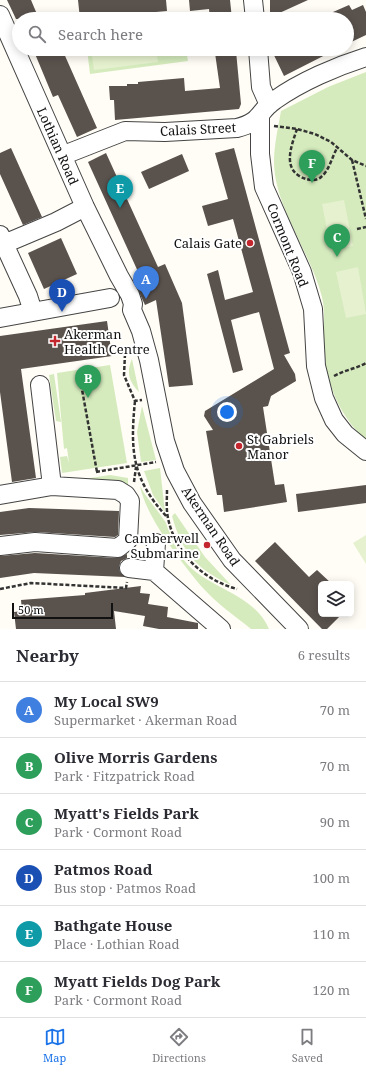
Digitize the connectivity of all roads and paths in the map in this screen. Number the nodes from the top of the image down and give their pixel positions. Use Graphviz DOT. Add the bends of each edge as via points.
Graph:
graph roads {
  1 [pos="253,0"];
  2 [pos="254,12"];
  3 [pos="0,15"];
  4 [pos="12,42"];
  5 [pos="18,56"];
  6 [pos="259,56"];
  7 [pos="366,57"];
  8 [pos="267,116"];
  9 [pos="297,128"];
  10 [pos="337,148"];
  11 [pos="64,157"];
  12 [pos="352,160"];
  13 [pos="366,166"];
  14 [pos="85,207"];
  15 [pos="366,219"];
  16 [pos="366,227"];
  17 [pos="357,230"];
  18 [pos="6,238"];
  19 [pos="119,276"];
  20 [pos="110,298"];
  21 [pos="30,304"];
  22 [pos="132,310"];
  23 [pos="0,318"];
  24 [pos="125,354"];
  25 [pos="366,363"];
  26 [pos="79,373"];
  27 [pos="319,383"];
  28 [pos="40,385"];
  29 [pos="143,400"];
  30 [pos="135,401"];
  31 [pos="366,451"];
  32 [pos="158,461"];
  33 [pos="136,466"];
  34 [pos="96,472"];
  35 [pos="89,473"];
  36 [pos="166,483"];
  37 [pos="52,486"];
  38 [pos="0,495"];
  39 [pos="167,517"];
  40 [pos="156,543"];
  41 [pos="0,546"];
  42 [pos="129,568"];
  43 [pos="154,571"];
  44 [pos="0,589"];
  45 [pos="244,592"];
  46 [pos="221,629"];
  47 [pos="299,629"];
  1 -- 2 [label="street"];
  3 -- 4 [label="street, Lothian Road"];
  5 -- 11 [label="street, Lothian Road"];
  6 -- 8 [label="street"];
  7 -- 8 [label="street, Calais Street" via="331,70 274,100"];
  8 -- 9 [label="path" via="282,128"];
  8 -- 11 [label="street, Calais Street" via="237,128 165,132 125,131 68,153"];
  8 -- 27 [label="street, Cormont Road" via="260,154 264,187 302,272 313,309 314,350"];
  9 -- 10 [label="path" via="315,134"];
  9 -- 10 [label="path" via="290,154 290,167 306,179 313,180 322,176"];
  10 -- 12 [label="path"];
  11 -- 14 [label="street, Lothian Road"];
  12 -- 13 [label="path"];
  12 -- 15 [label="path"];
  14 -- 18 [label="street" via="56,222"];
  14 -- 19 [label="street, Lothian Road"];
  16 -- 17 [label="path"];
  18 -- 21 [label="street"];
  19 -- 20 [label="street" via="116,292"];
  19 -- 22 [label="street, Akerman Road" via="130,295"];
  20 -- 21 [label="street"];
  20 -- 22 [label="street"];
  21 -- 23 [label="street"];
  22 -- 47 [label="street, Akerman Road" via="149,360 165,441 175,471 192,503 232,560"];
  24 -- 30 [label="path" via="124,375"];
  25 -- 27 [label="path" via="355,369 346,369"];
  26 -- 34 [label="path"];
  27 -- 31 [label="street, Cormont Road" via="334,420 345,434"];
  28 -- 37 [label="street"];
  29 -- 30 [label="path"];
  30 -- 33 [label="path" via="133,446"];
  32 -- 33 [label="path"];
  33 -- 34 [label="path"];
  33 -- 39 [label="path" via="152,501"];
  34 -- 35 [label="path"];
  36 -- 39 [label="path"];
  37 -- 38 [label="street"];
  37 -- 41 [label="street" via="122,492 131,506 128,540 118,548 35,542"];
  39 -- 45 [label="path" via="181,550 194,566 205,575"];
  40 -- 43 [label="street"];
  42 -- 43 [label="street"];
  42 -- 44 [label="path" via="126,588 31,583"];
  43 -- 46 [label="street"];
}
